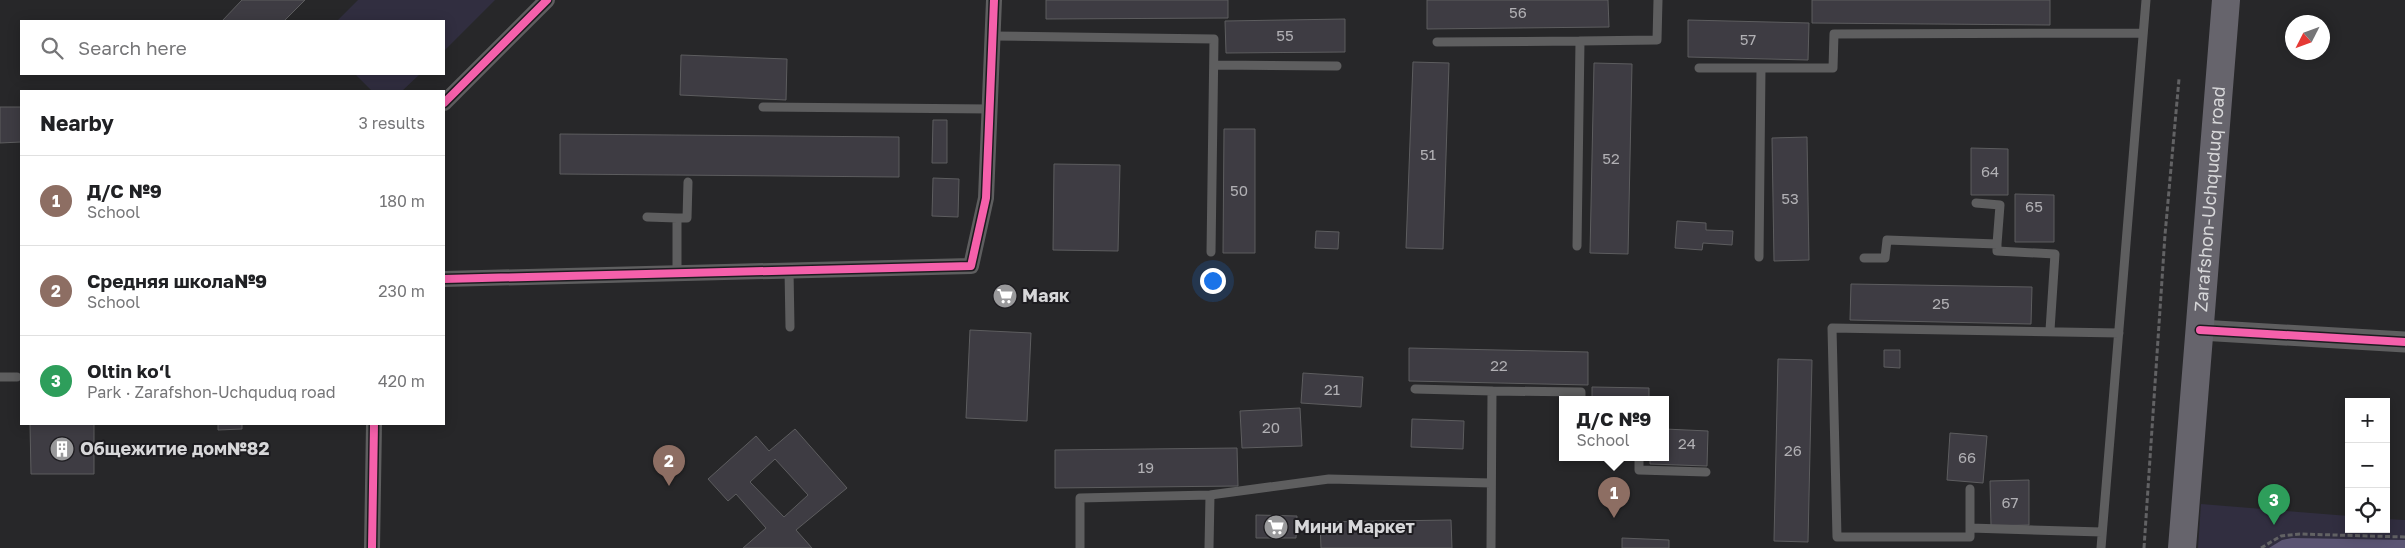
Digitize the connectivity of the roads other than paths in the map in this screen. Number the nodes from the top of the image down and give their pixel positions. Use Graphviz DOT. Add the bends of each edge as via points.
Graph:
graph roads {
  1 [pos="547,0"];
  2 [pos="994,0"];
  3 [pos="1658,0"];
  4 [pos="2146,0"];
  5 [pos="2226,0"];
  6 [pos="2143,33"];
  7 [pos="993,36"];
  8 [pos="1580,41"];
  9 [pos="1437,42"];
  10 [pos="1214,64"];
  11 [pos="1337,66"];
  12 [pos="1699,68"];
  13 [pos="1761,68"];
  14 [pos="445,102"];
  15 [pos="763,107"];
  16 [pos="990,109"];
  17 [pos="688,182"];
  18 [pos="1976,203"];
  19 [pos="647,217"];
  20 [pos="677,218"];
  21 [pos="1997,244"];
  22 [pos="1577,246"];
  23 [pos="1212,252"];
  24 [pos="1759,257"];
  25 [pos="1864,258"];
  26 [pos="789,270"];
  27 [pos="677,273"];
  28 [pos="445,279"];
  29 [pos="790,327"];
  30 [pos="2050,330"];
  31 [pos="2200,330"];
  32 [pos="2118,333"];
  33 [pos="2405,342"];
  34 [pos="0,377"];
  35 [pos="17,377"];
  36 [pos="1415,389"];
  37 [pos="1492,391"];
  38 [pos="1580,396"];
  39 [pos="374,425"];
  40 [pos="1639,461"];
  41 [pos="1706,472"];
  42 [pos="1491,483"];
  43 [pos="1970,489"];
  44 [pos="1210,494"];
  45 [pos="1970,528"];
  46 [pos="2102,532"];
  47 [pos="372,548"];
  48 [pos="1080,548"];
  49 [pos="1209,548"];
  50 [pos="1490,548"];
  51 [pos="2101,548"];
  52 [pos="2182,548"];
  1 -- 14 [label="street"];
  2 -- 7 [label="street"];
  3 -- 8 [label="lane" via="1657,40"];
  4 -- 6 [label="lane"];
  5 -- 31 [label="highway, Zarafshon-Uchquduq road"];
  6 -- 13 [label="lane" via="1834,34 1833,68"];
  6 -- 32 [label="lane"];
  7 -- 10 [label="lane" via="1214,39"];
  7 -- 16 [label="street"];
  8 -- 9 [label="lane"];
  8 -- 22 [label="lane"];
  10 -- 11 [label="lane"];
  10 -- 23 [label="lane"];
  12 -- 13 [label="lane"];
  13 -- 24 [label="lane"];
  15 -- 16 [label="lane"];
  16 -- 26 [label="street" via="986,198 972,266"];
  17 -- 20 [label="lane" via="687,218"];
  18 -- 21 [label="lane" via="2000,205"];
  19 -- 20 [label="lane"];
  20 -- 27 [label="lane"];
  21 -- 25 [label="lane" via="1887,240 1886,258"];
  21 -- 30 [label="lane" via="1997,251 2055,254"];
  26 -- 27 [label="street"];
  26 -- 29 [label="lane"];
  27 -- 28 [label="street"];
  30 -- 32 [label="lane"];
  30 -- 45 [label="lane" via="1832,328 1837,537 1970,537"];
  31 -- 33 [label="street"];
  31 -- 52 [label="highway, Zarafshon-Uchquduq road"];
  32 -- 46 [label="lane"];
  34 -- 35 [label="lane"];
  36 -- 37 [label="lane"];
  37 -- 38 [label="lane" via="1581,392"];
  37 -- 42 [label="lane"];
  39 -- 47 [label="street"];
  40 -- 41 [label="lane" via="1638,470"];
  42 -- 44 [label="lane" via="1329,479"];
  42 -- 50 [label="lane"];
  43 -- 45 [label="lane"];
  44 -- 48 [label="lane" via="1080,498"];
  44 -- 49 [label="lane"];
  45 -- 46 [label="lane"];
  46 -- 51 [label="lane"];
}
